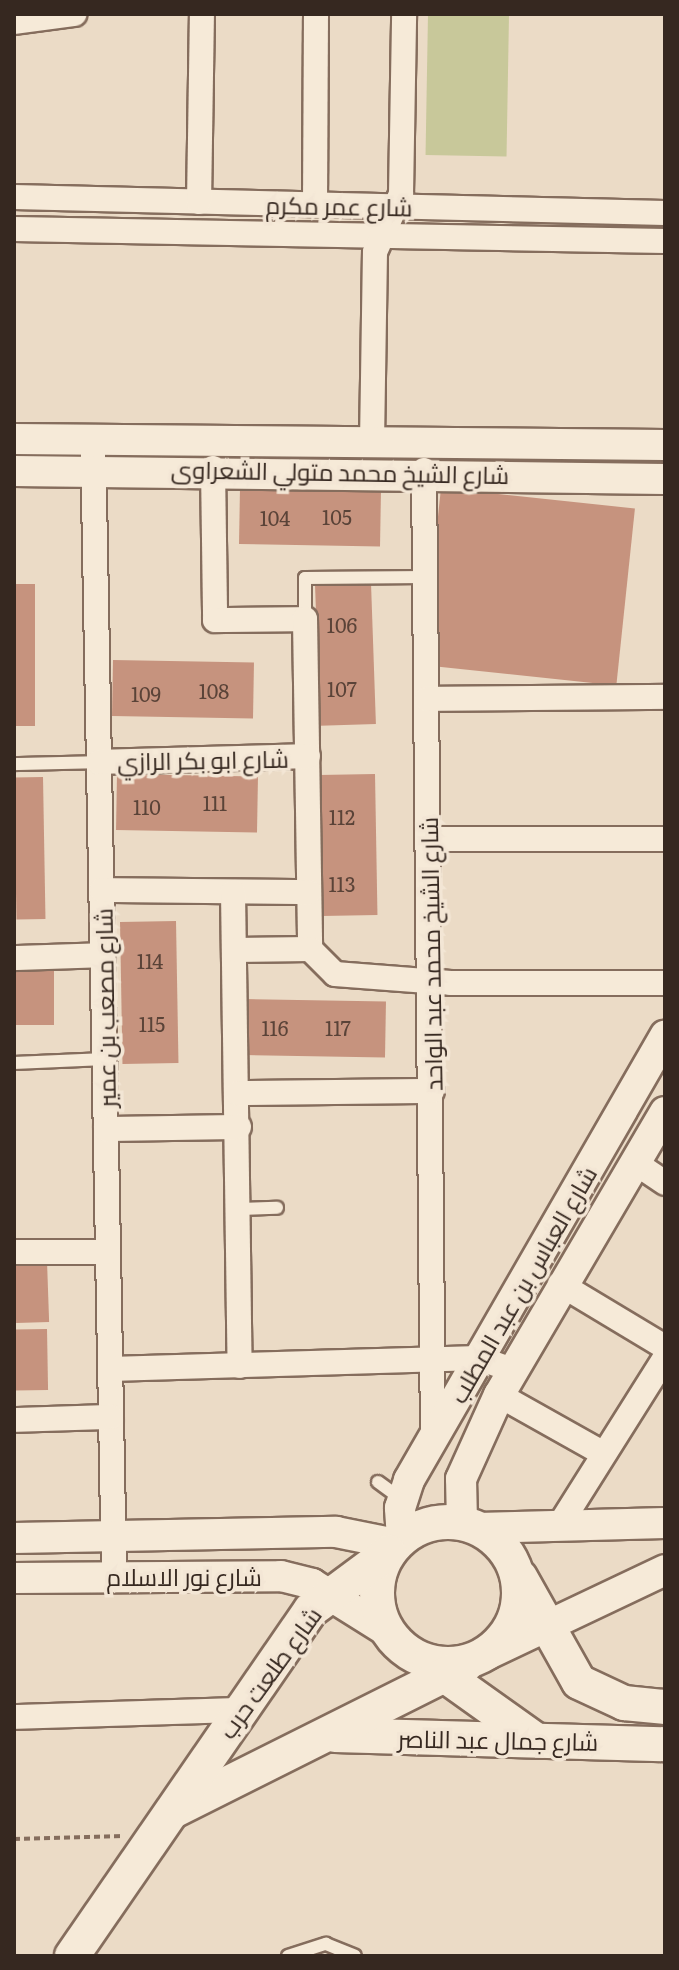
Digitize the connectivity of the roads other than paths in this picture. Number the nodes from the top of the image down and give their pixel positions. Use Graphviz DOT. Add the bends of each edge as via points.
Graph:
graph roads {
  1 [pos="74,14"];
  2 [pos="202,14"];
  3 [pos="316,14"];
  4 [pos="404,14"];
  5 [pos="14,22"];
  6 [pos="14,197"];
  7 [pos="199,202"];
  8 [pos="315,204"];
  9 [pos="396,207"];
  10 [pos="665,213"];
  11 [pos="14,229"];
  12 [pos="382,236"];
  13 [pos="665,241"];
  14 [pos="14,439"];
  15 [pos="372,442"];
  16 [pos="665,445"];
  17 [pos="94,454"];
  18 [pos="213,468"];
  19 [pos="424,470"];
  20 [pos="14,471"];
  21 [pos="665,479"];
  22 [pos="426,577"];
  23 [pos="305,619"];
  24 [pos="665,697"];
  25 [pos="427,699"];
  26 [pos="308,756"];
  27 [pos="99,762"];
  28 [pos="14,764"];
  29 [pos="429,839"];
  30 [pos="665,839"];
  31 [pos="102,890"];
  32 [pos="233,892"];
  33 [pos="309,892"];
  34 [pos="310,949"];
  35 [pos="235,950"];
  36 [pos="103,955"];
  37 [pos="14,958"];
  38 [pos="430,978"];
  39 [pos="665,983"];
  40 [pos="665,1036"];
  41 [pos="105,1059"];
  42 [pos="14,1063"];
  43 [pos="432,1091"];
  44 [pos="238,1093"];
  45 [pos="665,1112"];
  46 [pos="239,1127"];
  47 [pos="106,1129"];
  48 [pos="634,1162"];
  49 [pos="665,1183"];
  50 [pos="277,1208"];
  51 [pos="239,1209"];
  52 [pos="14,1252"];
  53 [pos="108,1252"];
  54 [pos="560,1284"];
  55 [pos="665,1347"];
  56 [pos="479,1358"];
  57 [pos="665,1358"];
  58 [pos="435,1362"];
  59 [pos="240,1366"];
  60 [pos="110,1369"];
  61 [pos="505,1383"];
  62 [pos="111,1417"];
  63 [pos="14,1420"];
  64 [pos="433,1437"];
  65 [pos="604,1454"];
  66 [pos="665,1523"];
  67 [pos="470,1525"];
  68 [pos="559,1526"];
  69 [pos="113,1536"];
  70 [pos="14,1538"];
  71 [pos="396,1545"];
  72 [pos="513,1563"];
  73 [pos="665,1570"];
  74 [pos="114,1576"];
  75 [pos="14,1578"];
  76 [pos="327,1593"];
  77 [pos="545,1627"];
  78 [pos="387,1631"];
  79 [pos="457,1663"];
  80 [pos="665,1707"];
  81 [pos="241,1710"];
  82 [pos="14,1717"];
  83 [pos="331,1735"];
  84 [pos="534,1739"];
  85 [pos="665,1744"];
  86 [pos="162,1824"];
  87 [pos="72,1956"];
  88 [pos="288,1956"];
  89 [pos="355,1956"];
  1 -- 5 [label="street"];
  2 -- 7 [label="street"];
  3 -- 8 [label="street"];
  4 -- 9 [label="street"];
  6 -- 7 [label="street, شارع عمر مكرم"];
  7 -- 8 [label="street, شارع عمر مكرم"];
  8 -- 9 [label="street, شارع عمر مكرم"];
  9 -- 10 [label="street, شارع عمر مكرم"];
  9 -- 12 [label="street"];
  11 -- 12 [label="street, شارع عمر مكرم"];
  12 -- 13 [label="street, شارع عمر مكرم"];
  12 -- 15 [label="street" via="375,252"];
  14 -- 17 [label="street, شارع الشيخ محمد متولي الشعراوى"];
  15 -- 16 [label="street, شارع الشيخ محمد متولي الشعراوى"];
  15 -- 17 [label="street, شارع الشيخ محمد متولي الشعراوى"];
  17 -- 18 [label="street, شارع الشيخ محمد متولي الشعراوى"];
  17 -- 20 [label="street, شارع الشيخ محمد متولي الشعراوى"];
  17 -- 27 [label="street, شارع مصعب بن عمير"];
  18 -- 19 [label="street, شارع الشيخ محمد متولي الشعراوى"];
  18 -- 23 [label="street" via="215,620"];
  19 -- 21 [label="street, شارع الشيخ محمد متولي الشعراوى"];
  19 -- 22 [label="street, شارع الشيخ محمد عبد الواحد"];
  22 -- 23 [label="lane" via="305,578"];
  22 -- 25 [label="street, شارع الشيخ محمد عبد الواحد"];
  23 -- 26 [label="street"];
  24 -- 25 [label="street"];
  25 -- 29 [label="street, شارع الشيخ محمد عبد الواحد"];
  26 -- 27 [label="street, شارع ابو بكر الرازي"];
  26 -- 33 [label="street"];
  27 -- 28 [label="lane"];
  27 -- 31 [label="street, شارع مصعب بن عمير"];
  29 -- 30 [label="street"];
  29 -- 38 [label="street, شارع الشيخ محمد عبد الواحد"];
  31 -- 32 [label="street"];
  31 -- 36 [label="street, شارع مصعب بن عمير"];
  32 -- 33 [label="street"];
  32 -- 35 [label="street"];
  33 -- 34 [label="street"];
  34 -- 35 [label="street"];
  34 -- 38 [label="street" via="335,974"];
  35 -- 44 [label="street"];
  36 -- 37 [label="street"];
  36 -- 41 [label="street, شارع مصعب بن عمير"];
  38 -- 39 [label="street"];
  38 -- 43 [label="street, شارع الشيخ محمد عبد الواحد"];
  40 -- 56 [label="street, شارع العباس بن عبد المطلب"];
  41 -- 42 [label="lane"];
  41 -- 47 [label="street, شارع مصعب بن عمير"];
  43 -- 44 [label="street"];
  43 -- 58 [label="street, شارع الشيخ محمد عبد الواحد"];
  44 -- 46 [label="street"];
  45 -- 48 [label="street, شارع العباس بن عبد المطلب"];
  46 -- 47 [label="street"];
  46 -- 51 [label="street"];
  47 -- 53 [label="street, شارع مصعب بن عمير"];
  48 -- 49 [label="street"];
  48 -- 54 [label="street, شارع العباس بن عبد المطلب"];
  50 -- 51 [label="lane"];
  51 -- 59 [label="street"];
  52 -- 53 [label="street"];
  53 -- 60 [label="street, شارع مصعب بن عمير"];
  54 -- 55 [label="street"];
  54 -- 61 [label="street, شارع العباس بن عبد المطلب"];
  56 -- 58 [label="street"];
  56 -- 61 [label="street"];
  56 -- 64 [label="street, شارع العباس بن عبد المطلب"];
  57 -- 65 [label="street"];
  58 -- 59 [label="street"];
  58 -- 64 [label="street, شارع الشيخ محمد عبد الواحد"];
  59 -- 60 [label="street"];
  60 -- 62 [label="street, شارع مصعب بن عمير"];
  61 -- 65 [label="street"];
  61 -- 67 [label="street, شارع العباس بن عبد المطلب" via="461,1479"];
  62 -- 63 [label="street"];
  62 -- 69 [label="street, شارع مصعب بن عمير"];
  64 -- 71 [label="street, شارع العباس بن عبد المطلب" via="390,1490"];
  65 -- 68 [label="street"];
  66 -- 68 [label="street"];
  67 -- 68 [label="street"];
  67 -- 71 [label="main road" via="430,1523"];
  67 -- 72 [label="main road"];
  69 -- 70 [label="street, شارع نور الاسلام"];
  69 -- 71 [label="street, شارع نور الاسلام" via="336,1532"];
  69 -- 74 [label="street, شارع مصعب بن عمير"];
  71 -- 76 [label="main road, شارع طلعت حرب"];
  71 -- 78 [label="main road" via="377,1591"];
  72 -- 77 [label="main road, شارع جمال عبد الناصر"];
  72 -- 79 [label="main road" via="517,1615"];
  73 -- 77 [label="street"];
  74 -- 75 [label="street, شارع نور الاسلام"];
  74 -- 76 [label="street, شارع نور الاسلام" via="257,1573"];
  76 -- 78 [label="street, شارع نور الاسلام"];
  76 -- 81 [label="main road, شارع طلعت حرب"];
  77 -- 79 [label="street"];
  77 -- 80 [label="main road, شارع جمال عبد الناصر" via="579,1682 624,1703"];
  78 -- 79 [label="main road"];
  79 -- 83 [label="main road, شارع طلعت حرب"];
  79 -- 84 [label="main road"];
  81 -- 82 [label="street"];
  81 -- 86 [label="main road, شارع طلعت حرب"];
  83 -- 84 [label="main road, شارع جمال عبد الناصر"];
  83 -- 86 [label="main road, شارع طلعت حرب"];
  84 -- 85 [label="main road, شارع جمال عبد الناصر"];
  86 -- 87 [label="main road, شارع طلعت حرب"];
  88 -- 89 [label="lane" via="326,1944"];
}
